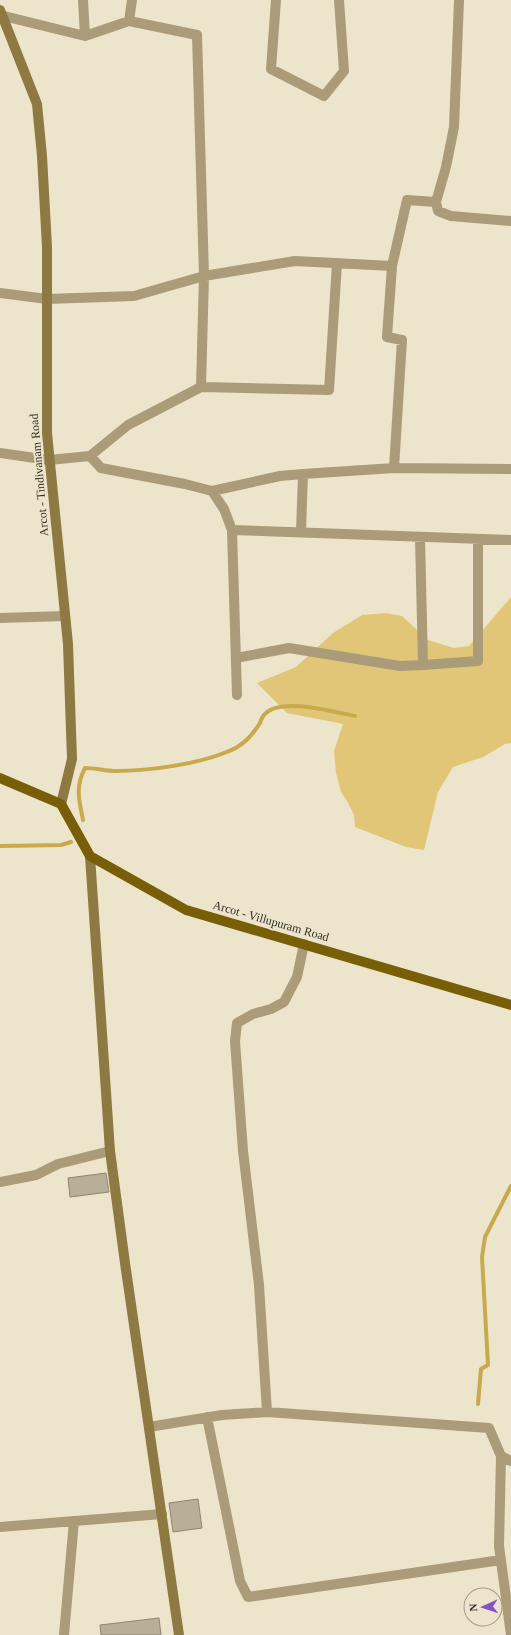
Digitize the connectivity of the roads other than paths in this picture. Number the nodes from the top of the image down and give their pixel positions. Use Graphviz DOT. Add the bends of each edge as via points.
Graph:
graph roads {
  1 [pos="83,0"];
  2 [pos="132,0"];
  3 [pos="276,0"];
  4 [pos="339,0"];
  5 [pos="459,0"];
  6 [pos="1,13"];
  7 [pos="129,21"];
  8 [pos="85,36"];
  9 [pos="436,202"];
  10 [pos="511,221"];
  11 [pos="337,263"];
  12 [pos="392,266"];
  13 [pos="204,276"];
  14 [pos="0,292"];
  15 [pos="47,299"];
  16 [pos="201,387"];
  17 [pos="0,453"];
  18 [pos="90,456"];
  19 [pos="49,460"];
  20 [pos="394,468"];
  21 [pos="511,469"];
  22 [pos="303,474"];
  23 [pos="212,491"];
  24 [pos="232,530"];
  25 [pos="301,532"];
  26 [pos="420,538"];
  27 [pos="478,540"];
  28 [pos="511,540"];
  29 [pos="65,616"];
  30 [pos="0,618"];
  31 [pos="236,658"];
  32 [pos="423,665"];
  33 [pos="237,695"];
  34 [pos="0,778"];
  35 [pos="61,804"];
  36 [pos="90,856"];
  37 [pos="304,944"];
  38 [pos="511,1004"];
  39 [pos="110,1151"];
  40 [pos="0,1182"];
  41 [pos="267,1412"];
  42 [pos="207,1417"];
  43 [pos="149,1427"];
  44 [pos="511,1451"];
  45 [pos="501,1456"];
  46 [pos="511,1461"];
  47 [pos="162,1514"];
  48 [pos="74,1522"];
  49 [pos="0,1527"];
  50 [pos="501,1560"];
  51 [pos="64,1635"];
  52 [pos="179,1635"];
  53 [pos="511,1635"];
  1 -- 8 [label="street"];
  2 -- 7 [label="street"];
  3 -- 4 [label="street" via="271,70 324,96 344,71"];
  5 -- 9 [label="street" via="454,127"];
  6 -- 8 [label="street"];
  6 -- 15 [label="main road, Arcot - Tindivanam Road" via="37,104 47,247"];
  7 -- 8 [label="street"];
  7 -- 13 [label="street" via="197,35"];
  9 -- 10 [label="street" via="438,211 451,216"];
  9 -- 12 [label="street" via="407,200"];
  11 -- 12 [label="street"];
  11 -- 13 [label="street" via="296,261"];
  11 -- 16 [label="street" via="329,390"];
  12 -- 20 [label="street" via="387,337 402,340"];
  13 -- 15 [label="street" via="134,296"];
  13 -- 16 [label="street"];
  14 -- 15 [label="street"];
  15 -- 19 [label="main road, Arcot - Tindivanam Road"];
  16 -- 18 [label="street" via="128,425"];
  17 -- 19 [label="street"];
  18 -- 19 [label="street"];
  18 -- 23 [label="street" via="101,468"];
  19 -- 29 [label="main road, Arcot - Tindivanam Road"];
  20 -- 21 [label="street"];
  20 -- 22 [label="street"];
  22 -- 23 [label="street" via="280,476"];
  22 -- 25 [label="street"];
  23 -- 24 [label="street" via="224,509"];
  24 -- 25 [label="street"];
  24 -- 31 [label="street"];
  25 -- 26 [label="street"];
  26 -- 27 [label="street"];
  26 -- 32 [label="street"];
  27 -- 28 [label="street"];
  27 -- 32 [label="street" via="478,661"];
  29 -- 30 [label="street"];
  29 -- 35 [label="main road, Arcot - Tindivanam Road" via="72,759"];
  31 -- 32 [label="street" via="289,648 400,666"];
  31 -- 33 [label="street"];
  34 -- 35 [label="main road"];
  35 -- 36 [label="main road"];
  36 -- 37 [label="main road, Arcot - Villupuram Road" via="186,910"];
  36 -- 39 [label="main road"];
  37 -- 38 [label="main road, Arcot - Villupuram Road"];
  37 -- 41 [label="street" via="297,977 284,1002 237,1023 235,1041 243,1151 259,1285"];
  39 -- 40 [label="street" via="58,1164 36,1175"];
  39 -- 43 [label="main road"];
  41 -- 42 [label="street"];
  41 -- 45 [label="street" via="489,1428"];
  42 -- 43 [label="street"];
  42 -- 50 [label="street" via="240,1581 248,1598"];
  43 -- 47 [label="main road"];
  44 -- 45 [label="street"];
  45 -- 46 [label="street"];
  45 -- 50 [label="street"];
  47 -- 48 [label="street"];
  47 -- 52 [label="main road"];
  48 -- 49 [label="street"];
  48 -- 51 [label="street"];
  50 -- 53 [label="street"];
}
